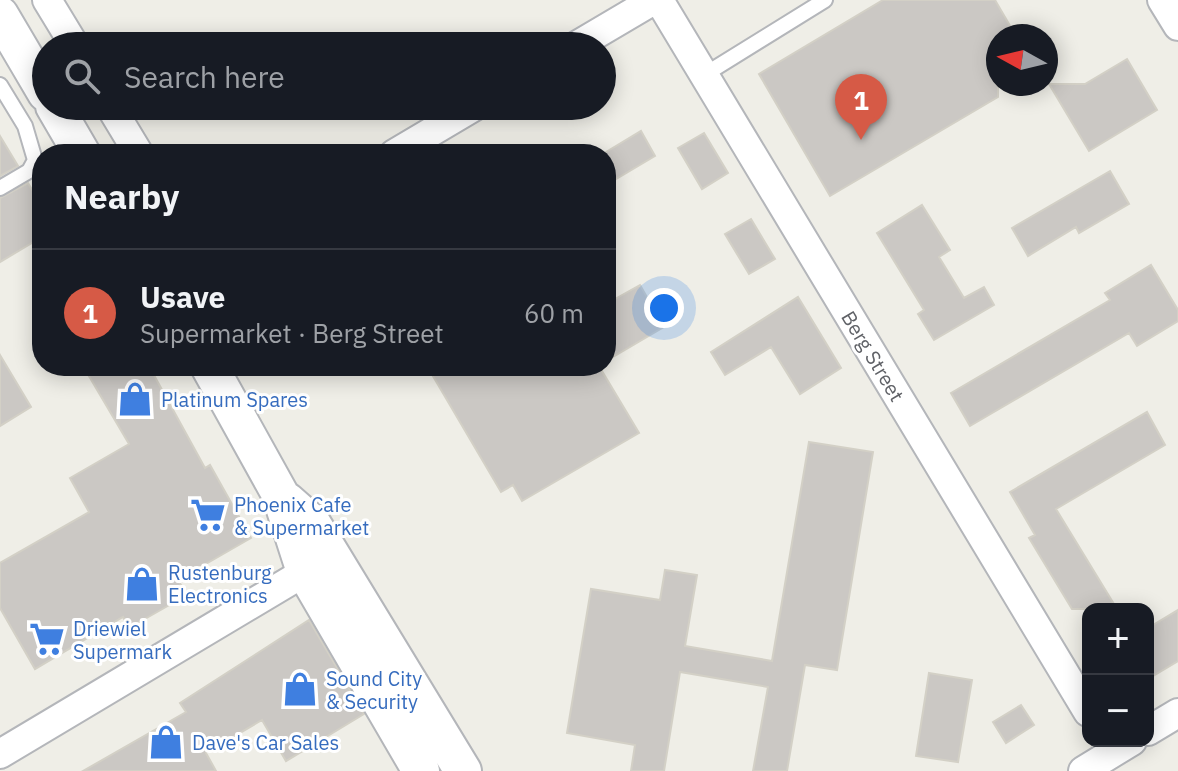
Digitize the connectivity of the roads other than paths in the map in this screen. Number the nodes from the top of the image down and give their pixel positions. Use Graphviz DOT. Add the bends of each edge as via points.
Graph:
graph roads {
  1 [pos="47,0"];
  2 [pos="656,0"];
  3 [pos="825,0"];
  4 [pos="1162,0"];
  5 [pos="0,15"];
  6 [pos="1178,26"];
  7 [pos="66,32"];
  8 [pos="600,32"];
  9 [pos="32,69"];
  10 [pos="704,75"];
  11 [pos="0,85"];
  12 [pos="62,120"];
  13 [pos="118,120"];
  14 [pos="451,120"];
  15 [pos="76,144"];
  16 [pos="133,144"];
  17 [pos="411,144"];
  18 [pos="32,150"];
  19 [pos="32,166"];
  20 [pos="0,188"];
  21 [pos="215,376"];
  22 [pos="280,494"];
  23 [pos="308,576"];
  24 [pos="347,579"];
  25 [pos="1082,702"];
  26 [pos="1178,713"];
  27 [pos="1154,727"];
  28 [pos="1118,751"];
  29 [pos="0,754"];
  30 [pos="0,768"];
  31 [pos="421,771"];
  32 [pos="463,771"];
  33 [pos="1083,771"];
  1 -- 7 [label="street"];
  2 -- 8 [label="street"];
  2 -- 10 [label="street, Berg Street"];
  3 -- 10 [label="lane"];
  4 -- 6 [label="street"];
  5 -- 9 [label="street"];
  10 -- 25 [label="street, Berg Street"];
  11 -- 18 [label="lane" via="25,126"];
  12 -- 15 [label="street"];
  13 -- 16 [label="street"];
  14 -- 17 [label="street"];
  19 -- 20 [label="lane"];
  21 -- 22 [label="street"];
  22 -- 23 [label="street"];
  22 -- 24 [label="street" via="312,523"];
  23 -- 24 [label="street" via="326,571"];
  23 -- 29 [label="street"];
  23 -- 30 [label="lane"];
  23 -- 31 [label="street"];
  24 -- 32 [label="street"];
  26 -- 27 [label="street"];
  28 -- 33 [label="street"];
}
